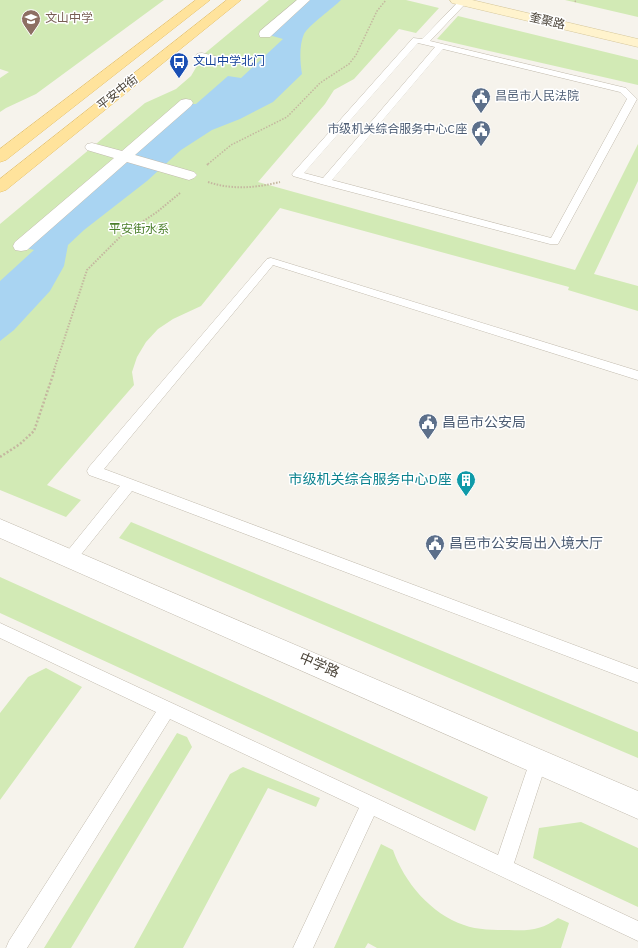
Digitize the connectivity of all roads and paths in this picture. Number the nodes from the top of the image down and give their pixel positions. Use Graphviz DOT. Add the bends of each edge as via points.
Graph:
graph roads {
  1 [pos="204,0"];
  2 [pos="235,0"];
  3 [pos="304,0"];
  4 [pos="386,0"];
  5 [pos="459,1"];
  6 [pos="264,34"];
  7 [pos="424,42"];
  8 [pos="638,43"];
  9 [pos="441,46"];
  10 [pos="202,57"];
  11 [pos="218,61"];
  12 [pos="186,102"];
  13 [pos="92,147"];
  14 [pos="123,156"];
  15 [pos="0,157"];
  16 [pos="296,174"];
  17 [pos="192,176"];
  18 [pos="325,182"];
  19 [pos="0,187"];
  20 [pos="21,246"];
  21 [pos="638,376"];
  22 [pos="0,457"];
  23 [pos="130,484"];
  24 [pos="0,528"];
  25 [pos="70,558"];
  26 [pos="0,630"];
  27 [pos="638,676"];
  28 [pos="167,709"];
  29 [pos="538,761"];
  30 [pos="370,805"];
  31 [pos="638,805"];
  32 [pos="503,868"];
  33 [pos="638,931"];
  34 [pos="16,948"];
  35 [pos="303,948"];
  1 -- 15 [label="main road, 平安中街"];
  2 -- 19 [label="main road, 平安中街"];
  3 -- 6 [label="street"];
  4 -- 17 [label="path" via="377,11 349,64 320,83 287,117 231,145"];
  5 -- 7 [label="lane"];
  5 -- 8 [label="main road, 奎聚路"];
  7 -- 9 [label="lane"];
  7 -- 16 [label="lane" via="416,40"];
  9 -- 18 [label="lane"];
  9 -- 18 [label="lane" via="623,90 632,99 554,242"];
  10 -- 11 [label="street"];
  12 -- 14 [label="street"];
  13 -- 14 [label="street"];
  14 -- 17 [label="street"];
  14 -- 20 [label="street"];
  16 -- 17 [label="path" via="282,182 241,188 217,186"];
  16 -- 18 [label="lane"];
  17 -- 22 [label="path" via="157,212 121,236 87,270 34,431"];
  21 -- 23 [label="lane" via="271,261 94,471"];
  23 -- 25 [label="lane"];
  23 -- 27 [label="lane"];
  24 -- 25 [label="street, 中学路"];
  25 -- 29 [label="street, 中学路"];
  26 -- 28 [label="lane"];
  28 -- 30 [label="lane"];
  28 -- 34 [label="lane"];
  29 -- 31 [label="street, 中学路"];
  29 -- 32 [label="lane"];
  30 -- 32 [label="lane"];
  30 -- 35 [label="lane"];
  32 -- 33 [label="lane"];
}
